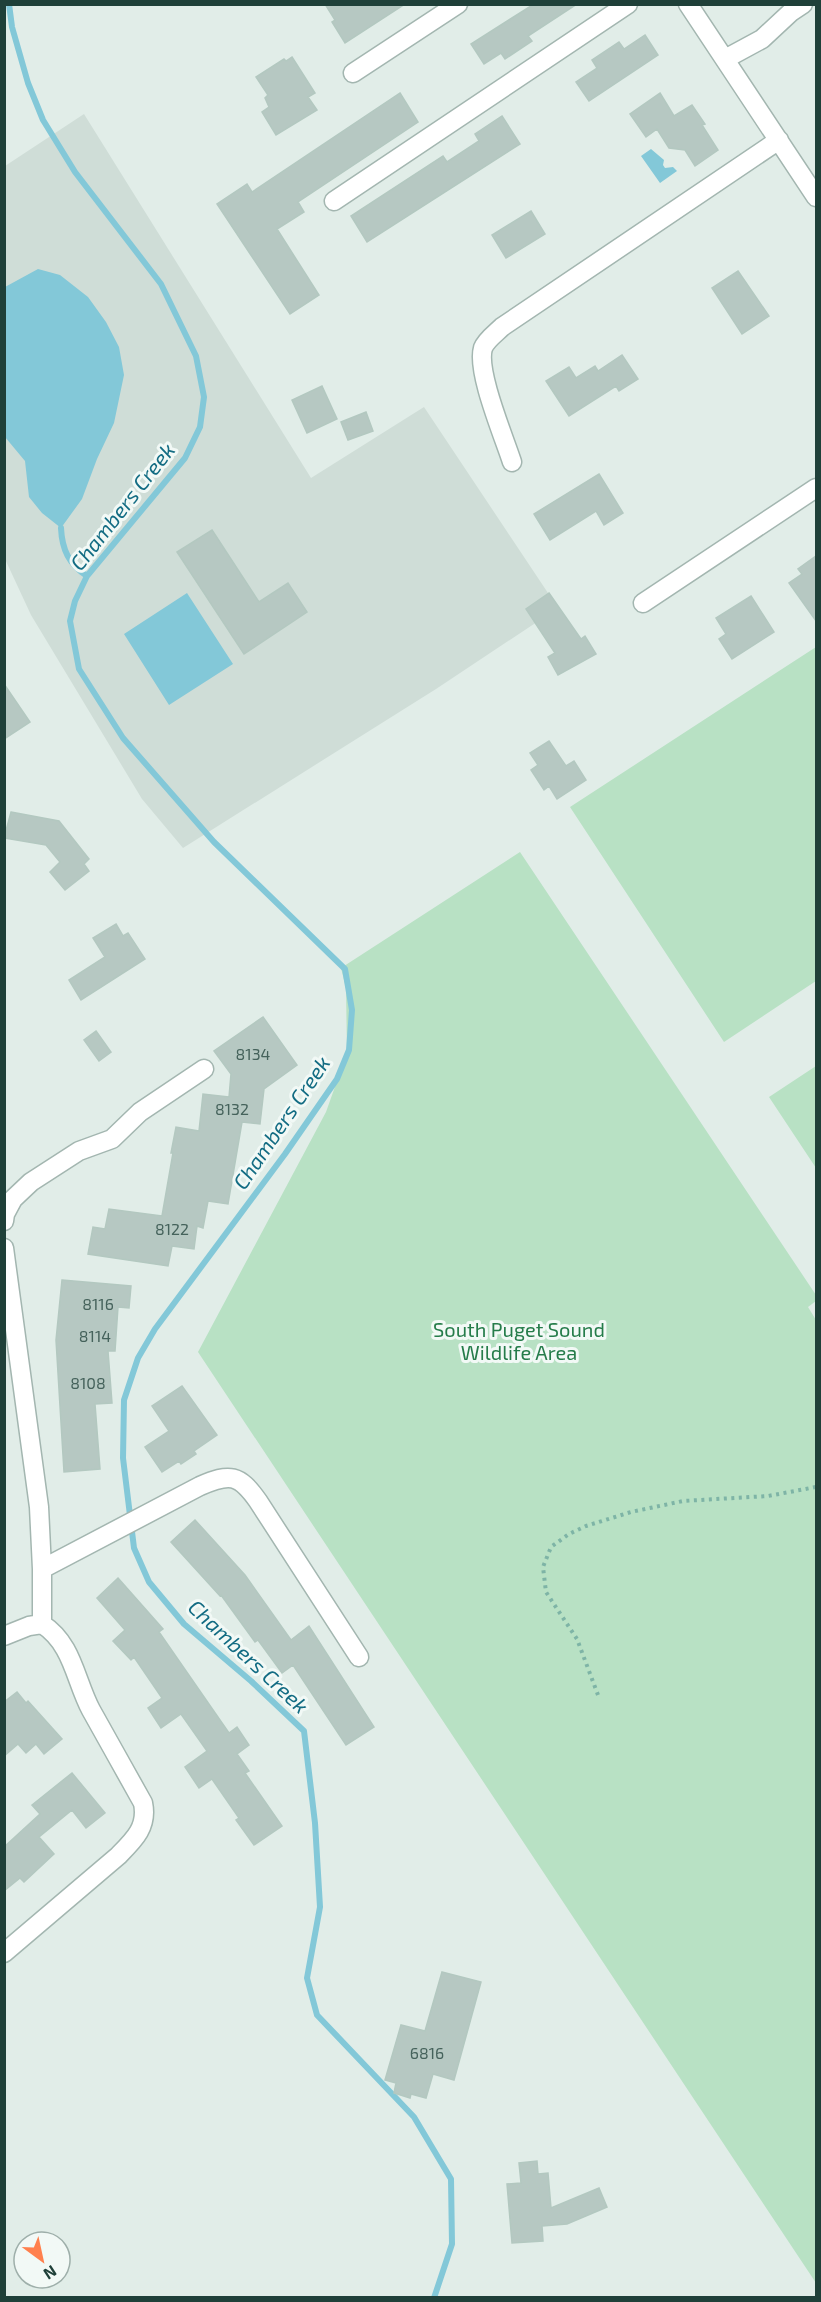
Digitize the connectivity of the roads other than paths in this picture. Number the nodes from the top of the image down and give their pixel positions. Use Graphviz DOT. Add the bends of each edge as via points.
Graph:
graph roads {
  1 [pos="458,4"];
  2 [pos="628,4"];
  3 [pos="688,4"];
  4 [pos="803,4"];
  5 [pos="725,59"];
  6 [pos="352,73"];
  7 [pos="779,140"];
  8 [pos="816,197"];
  9 [pos="334,201"];
  10 [pos="512,462"];
  11 [pos="816,488"];
  12 [pos="643,603"];
  13 [pos="204,1069"];
  14 [pos="4,1221"];
  15 [pos="4,1248"];
  16 [pos="42,1569"];
  17 [pos="42,1624"];
  18 [pos="4,1636"];
  19 [pos="359,1657"];
  20 [pos="4,1953"];
  1 -- 6 [label="street"];
  2 -- 9 [label="street"];
  3 -- 5 [label="street"];
  4 -- 5 [label="street" via="762,39"];
  5 -- 7 [label="street"];
  7 -- 8 [label="street"];
  7 -- 10 [label="street" via="491,337 484,347 483,376"];
  11 -- 12 [label="street"];
  13 -- 14 [label="street" via="140,1112 112,1139 80,1151 30,1182 13,1199"];
  15 -- 16 [label="street" via="39,1507"];
  16 -- 17 [label="street"];
  16 -- 19 [label="street" via="227,1476 242,1482 258,1501"];
  17 -- 18 [label="street"];
  17 -- 20 [label="street" via="62,1642 90,1708 143,1803 144,1820 134,1839 118,1856"];
}
